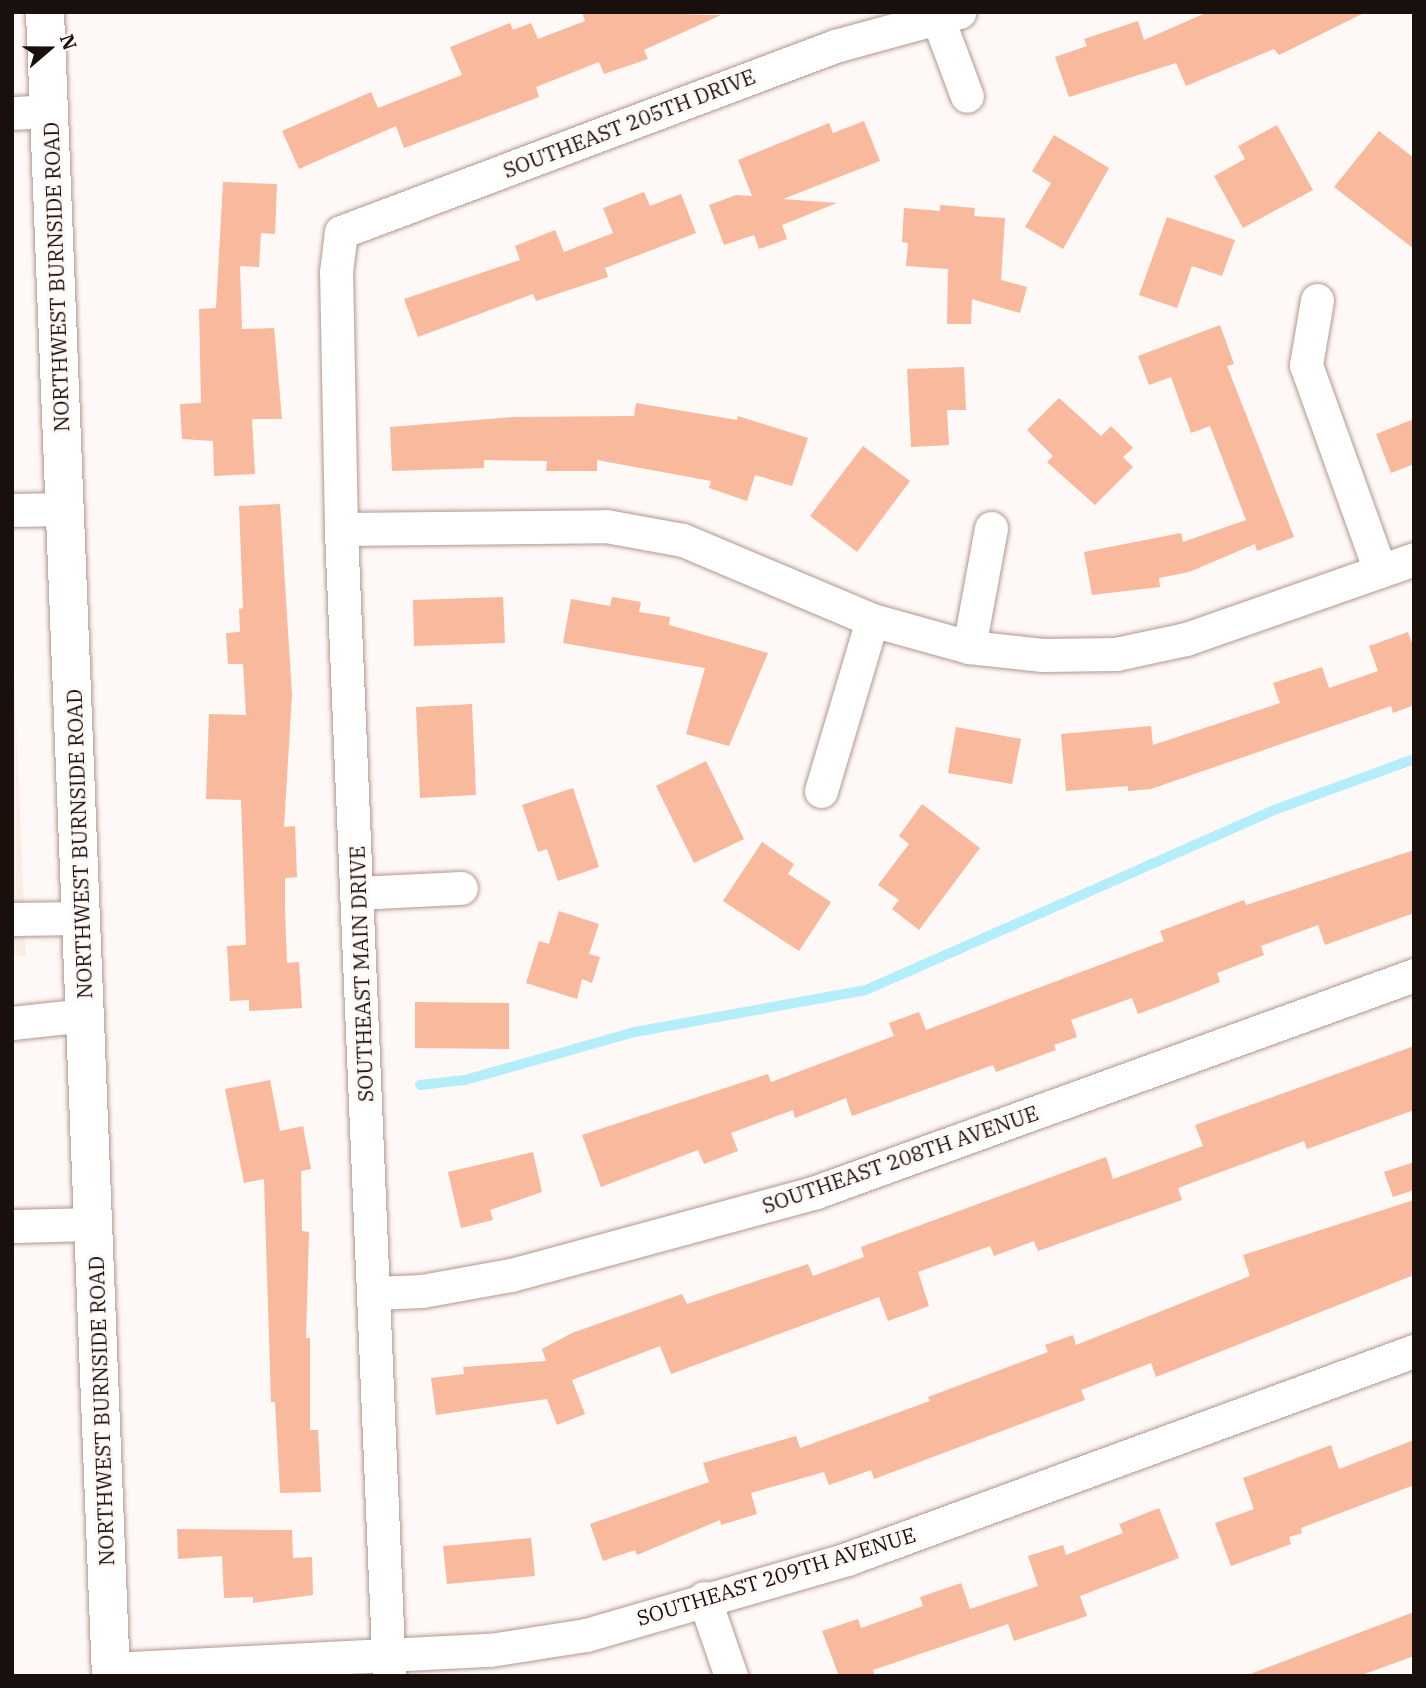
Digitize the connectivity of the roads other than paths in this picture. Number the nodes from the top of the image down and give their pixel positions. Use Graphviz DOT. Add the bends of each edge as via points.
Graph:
graph roads {
  1 [pos="46,12"];
  2 [pos="948,16"];
  3 [pos="967,96"];
  4 [pos="50,111"];
  5 [pos="12,113"];
  6 [pos="336,272"];
  7 [pos="1317,300"];
  8 [pos="65,509"];
  9 [pos="12,510"];
  10 [pos="991,528"];
  11 [pos="341,529"];
  12 [pos="1414,559"];
  13 [pos="1380,571"];
  14 [pos="872,620"];
  15 [pos="969,647"];
  16 [pos="821,791"];
  17 [pos="461,888"];
  18 [pos="357,893"];
  19 [pos="82,918"];
  20 [pos="12,919"];
  21 [pos="1414,975"];
  22 [pos="86,1015"];
  23 [pos="12,1023"];
  24 [pos="94,1224"];
  25 [pos="12,1226"];
  26 [pos="374,1293"];
  27 [pos="1414,1351"];
  28 [pos="704,1598"];
  29 [pos="388,1666"];
  30 [pos="111,1672"];
  31 [pos="731,1676"];
  1 -- 4 [label="main road, NORTHWEST BURNSIDE ROAD"];
  2 -- 3 [label="street"];
  2 -- 6 [label="street, SOUTHEAST 205TH DRIVE" via="835,46 341,232"];
  4 -- 5 [label="street"];
  4 -- 8 [label="main road, NORTHWEST BURNSIDE ROAD"];
  6 -- 11 [label="street, SOUTHEAST MAIN DRIVE"];
  7 -- 13 [label="street" via="1306,365"];
  8 -- 9 [label="street"];
  8 -- 19 [label="main road, NORTHWEST BURNSIDE ROAD"];
  10 -- 15 [label="street"];
  11 -- 14 [label="street" via="606,526 683,540"];
  11 -- 18 [label="street, SOUTHEAST MAIN DRIVE"];
  12 -- 13 [label="street"];
  13 -- 15 [label="street" via="1186,639 1116,654 1043,655"];
  14 -- 15 [label="street"];
  14 -- 16 [label="street"];
  17 -- 18 [label="street"];
  18 -- 26 [label="street, SOUTHEAST MAIN DRIVE"];
  19 -- 20 [label="street"];
  19 -- 22 [label="main road, NORTHWEST BURNSIDE ROAD"];
  21 -- 26 [label="street, SOUTHEAST 208TH AVENUE" via="816,1192 511,1275 422,1291"];
  22 -- 23 [label="street"];
  22 -- 24 [label="main road, NORTHWEST BURNSIDE ROAD"];
  24 -- 25 [label="street"];
  24 -- 30 [label="main road, NORTHWEST BURNSIDE ROAD"];
  26 -- 29 [label="street, SOUTHEAST MAIN DRIVE"];
  27 -- 28 [label="street, SOUTHEAST 209TH AVENUE" via="847,1559"];
  28 -- 29 [label="street, SOUTHEAST 209TH AVENUE" via="586,1635"];
  28 -- 31 [label="street"];
  29 -- 30 [label="street, SOUTHEAST 209TH AVENUE"];
}
